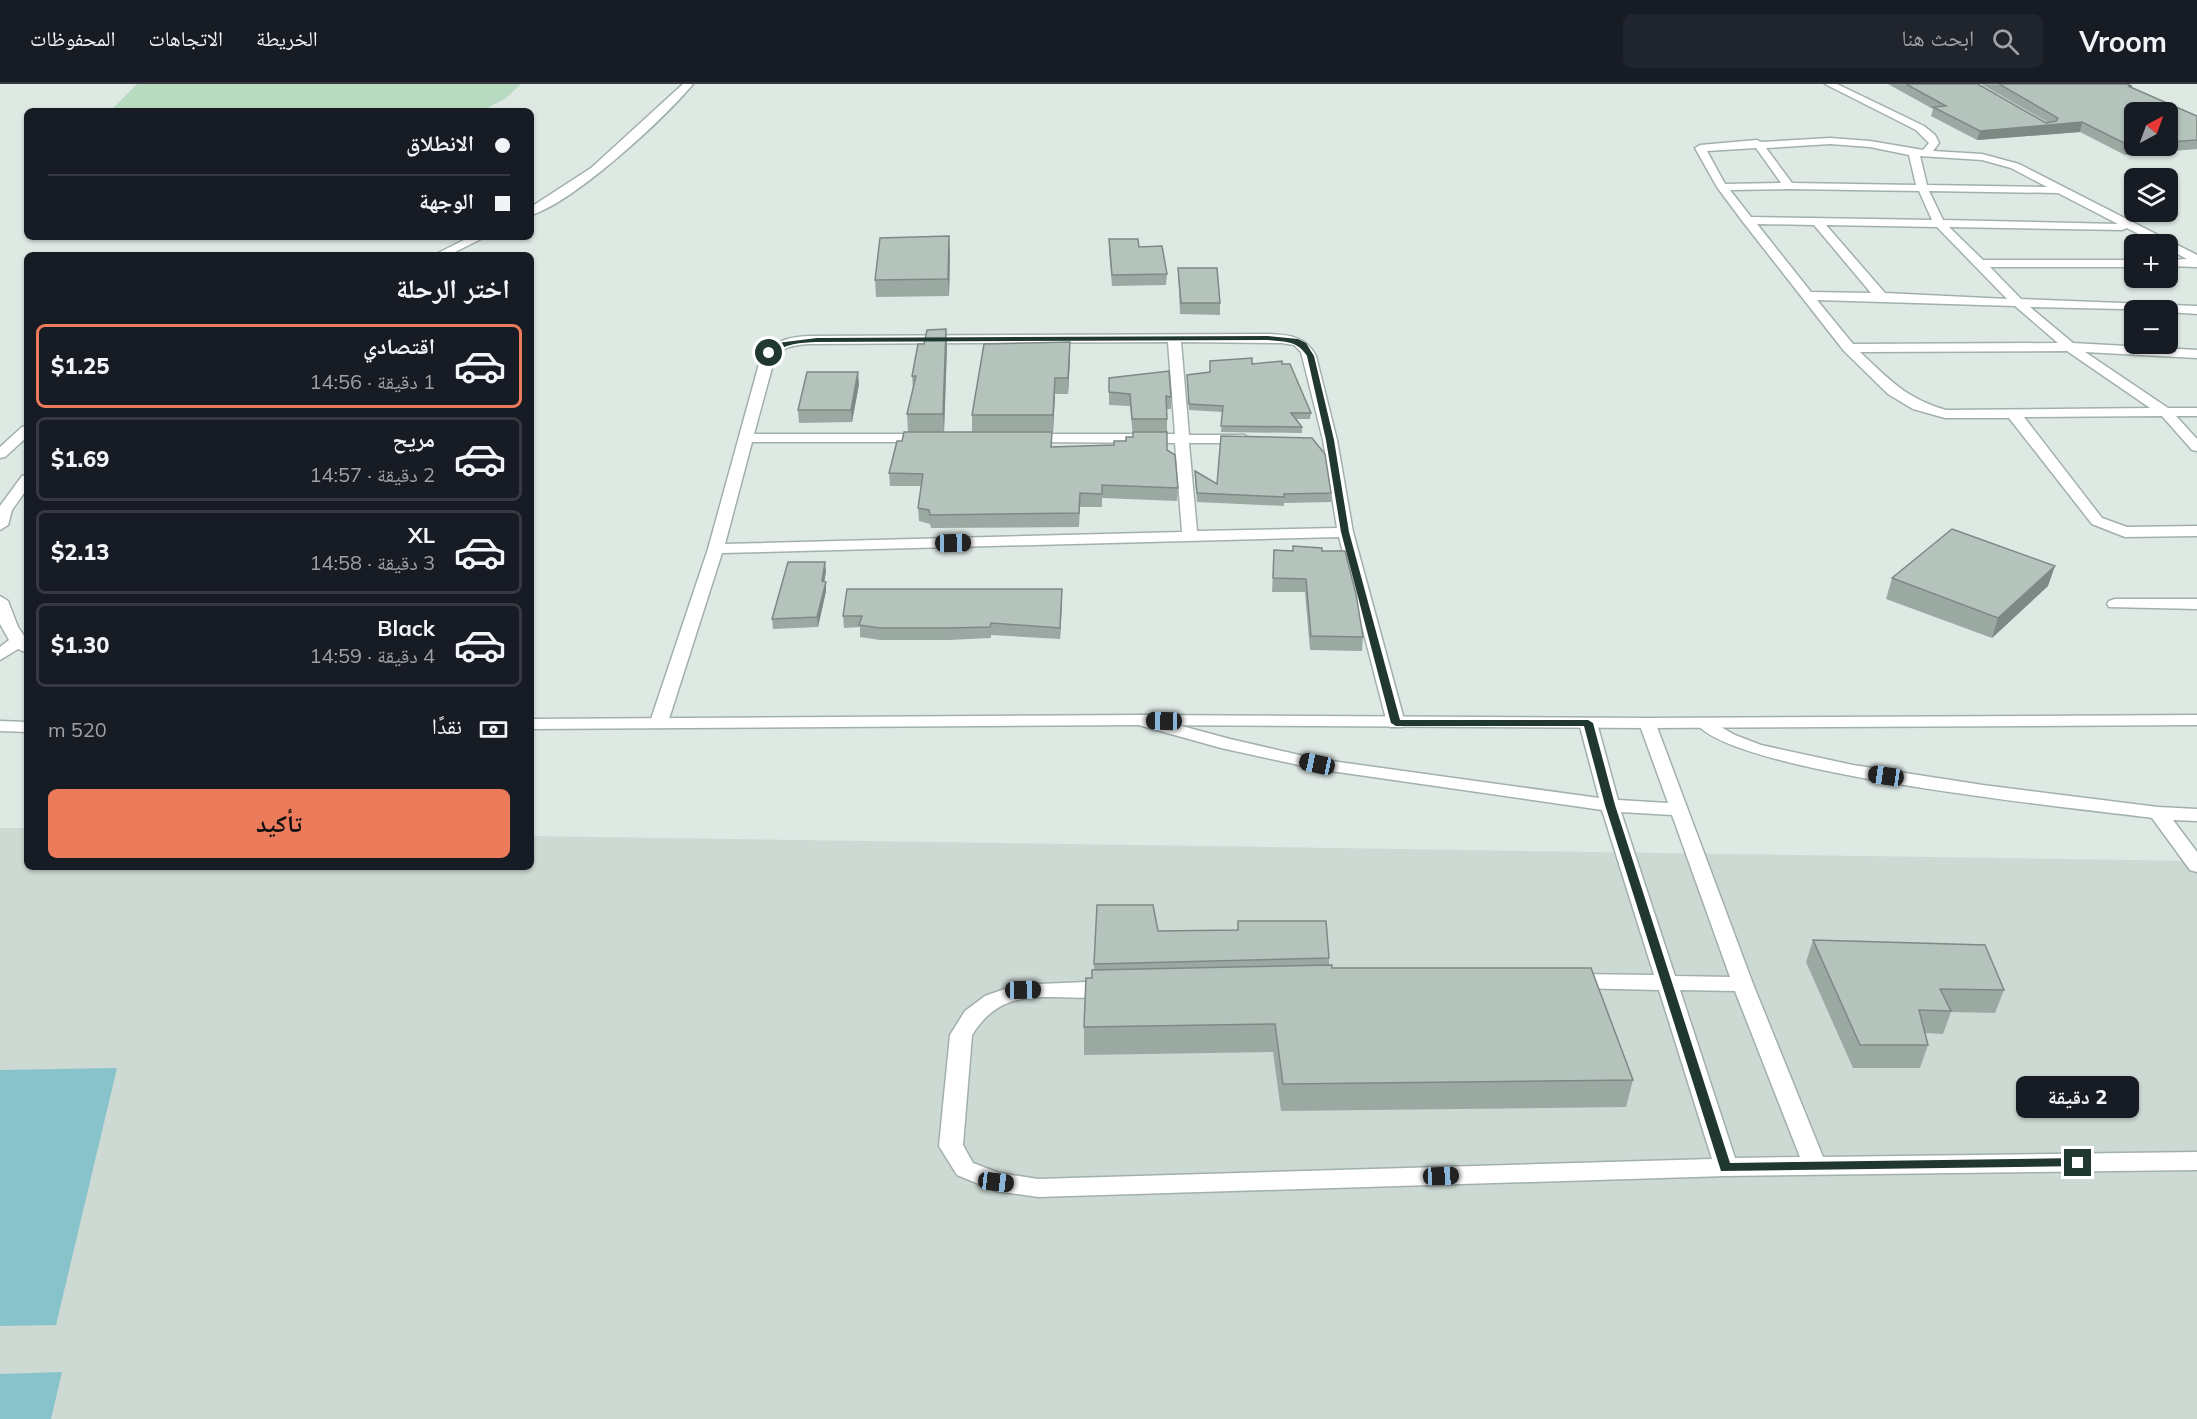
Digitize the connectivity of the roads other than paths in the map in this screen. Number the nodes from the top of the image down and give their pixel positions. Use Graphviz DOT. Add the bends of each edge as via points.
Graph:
graph roads {
  1 [pos="688,84"];
  2 [pos="1830,84"];
  3 [pos="1757,143"];
  4 [pos="1919,153"];
  5 [pos="1789,186"];
  6 [pos="1722,187"];
  7 [pos="1922,188"];
  8 [pos="2059,190"];
  9 [pos="534,210"];
  10 [pos="1747,220"];
  11 [pos="1817,221"];
  12 [pos="1938,222"];
  13 [pos="2130,227"];
  14 [pos="2144,234"];
  15 [pos="472,240"];
  16 [pos="2178,251"];
  17 [pos="446,252"];
  18 [pos="2197,262"];
  19 [pos="2124,263"];
  20 [pos="2178,263"];
  21 [pos="1982,264"];
  22 [pos="1808,296"];
  23 [pos="1881,297"];
  24 [pos="2016,301"];
  25 [pos="2197,309"];
  26 [pos="1174,339"];
  27 [pos="2070,347"];
  28 [pos="1849,348"];
  29 [pos="2197,354"];
  30 [pos="2197,412"];
  31 [pos="2013,413"];
  32 [pos="2166,413"];
  33 [pos="24,433"];
  34 [pos="747,438"];
  35 [pos="935,438"];
  36 [pos="1017,438"];
  37 [pos="1181,438"];
  38 [pos="1261,439"];
  39 [pos="2197,447"];
  40 [pos="0,454"];
  41 [pos="24,483"];
  42 [pos="24,503"];
  43 [pos="5,510"];
  44 [pos="0,525"];
  45 [pos="2197,531"];
  46 [pos="1345,532"];
  47 [pos="1190,536"];
  48 [pos="716,549"];
  49 [pos="0,601"];
  50 [pos="2115,604"];
  51 [pos="2197,604"];
  52 [pos="22,645"];
  53 [pos="0,655"];
  54 [pos="1141,720"];
  55 [pos="2197,720"];
  56 [pos="659,722"];
  57 [pos="1396,723"];
  58 [pos="1588,723"];
  59 [pos="1648,723"];
  60 [pos="1705,723"];
  61 [pos="534,724"];
  62 [pos="0,726"];
  63 [pos="24,727"];
  64 [pos="1610,805"];
  65 [pos="1679,810"];
  66 [pos="2158,813"];
  67 [pos="2197,815"];
  68 [pos="2197,866"];
  69 [pos="1552,980"];
  70 [pos="1668,982"];
  71 [pos="1743,984"];
  72 [pos="1129,988"];
  73 [pos="2197,1161"];
  74 [pos="1725,1167"];
  75 [pos="1815,1167"];
  1 -- 9 [label="street" via="590,174"];
  2 -- 4 [label="street" via="1920,128 1934,143"];
  3 -- 4 [label="street" via="1851,142"];
  3 -- 5 [label="street"];
  3 -- 6 [label="street" via="1700,148"];
  4 -- 7 [label="street"];
  4 -- 8 [label="street" via="1982,156 2001,161"];
  5 -- 6 [label="street"];
  5 -- 7 [label="street"];
  6 -- 10 [label="street"];
  7 -- 8 [label="street"];
  7 -- 12 [label="street"];
  8 -- 13 [label="street"];
  10 -- 11 [label="street"];
  10 -- 22 [label="street"];
  11 -- 12 [label="street"];
  11 -- 23 [label="street"];
  12 -- 13 [label="street"];
  12 -- 21 [label="street"];
  13 -- 14 [label="street"];
  15 -- 17 [label="street"];
  16 -- 18 [label="street"];
  18 -- 20 [label="street"];
  19 -- 21 [label="street"];
  21 -- 24 [label="street"];
  22 -- 23 [label="street"];
  22 -- 28 [label="street"];
  23 -- 24 [label="street"];
  24 -- 25 [label="street"];
  24 -- 27 [label="street"];
  26 -- 34 [label="street" via="789,342 769,353"];
  26 -- 37 [label="street"];
  26 -- 46 [label="street" via="1283,339 1303,344 1310,356"];
  27 -- 28 [label="street"];
  27 -- 29 [label="street"];
  27 -- 32 [label="street"];
  28 -- 31 [label="street" via="1893,391 1932,412"];
  30 -- 32 [label="street"];
  31 -- 32 [label="street"];
  31 -- 45 [label="street" via="2097,521 2125,532"];
  32 -- 39 [label="street"];
  33 -- 40 [label="street"];
  34 -- 35 [label="street"];
  34 -- 48 [label="street"];
  36 -- 37 [label="street"];
  37 -- 38 [label="street"];
  37 -- 47 [label="street"];
  41 -- 43 [label="street"];
  42 -- 43 [label="street"];
  43 -- 44 [label="street"];
  46 -- 47 [label="street"];
  46 -- 57 [label="street"];
  47 -- 48 [label="street"];
  48 -- 56 [label="street"];
  49 -- 52 [label="street" via="8,625"];
  50 -- 51 [label="street"];
  52 -- 53 [label="street"];
  54 -- 56 [label="street"];
  54 -- 57 [label="street"];
  54 -- 64 [label="street" via="1317,764"];
  55 -- 60 [label="street"];
  56 -- 61 [label="street"];
  57 -- 58 [label="street"];
  58 -- 59 [label="street"];
  58 -- 64 [label="street"];
  59 -- 60 [label="street"];
  59 -- 65 [label="street"];
  60 -- 66 [label="street" via="1720,736 1744,746 1864,773"];
  62 -- 63 [label="street"];
  64 -- 65 [label="street"];
  64 -- 70 [label="street"];
  65 -- 71 [label="street"];
  66 -- 67 [label="street"];
  66 -- 68 [label="street"];
  69 -- 70 [label="street"];
  70 -- 71 [label="street"];
  70 -- 74 [label="street"];
  71 -- 75 [label="street"];
  72 -- 74 [label="street" via="1023,990 992,1001 973,1016 962,1035 951,1146 965,1169 996,1182 1038,1188"];
  73 -- 75 [label="street"];
  74 -- 75 [label="street"];
}
